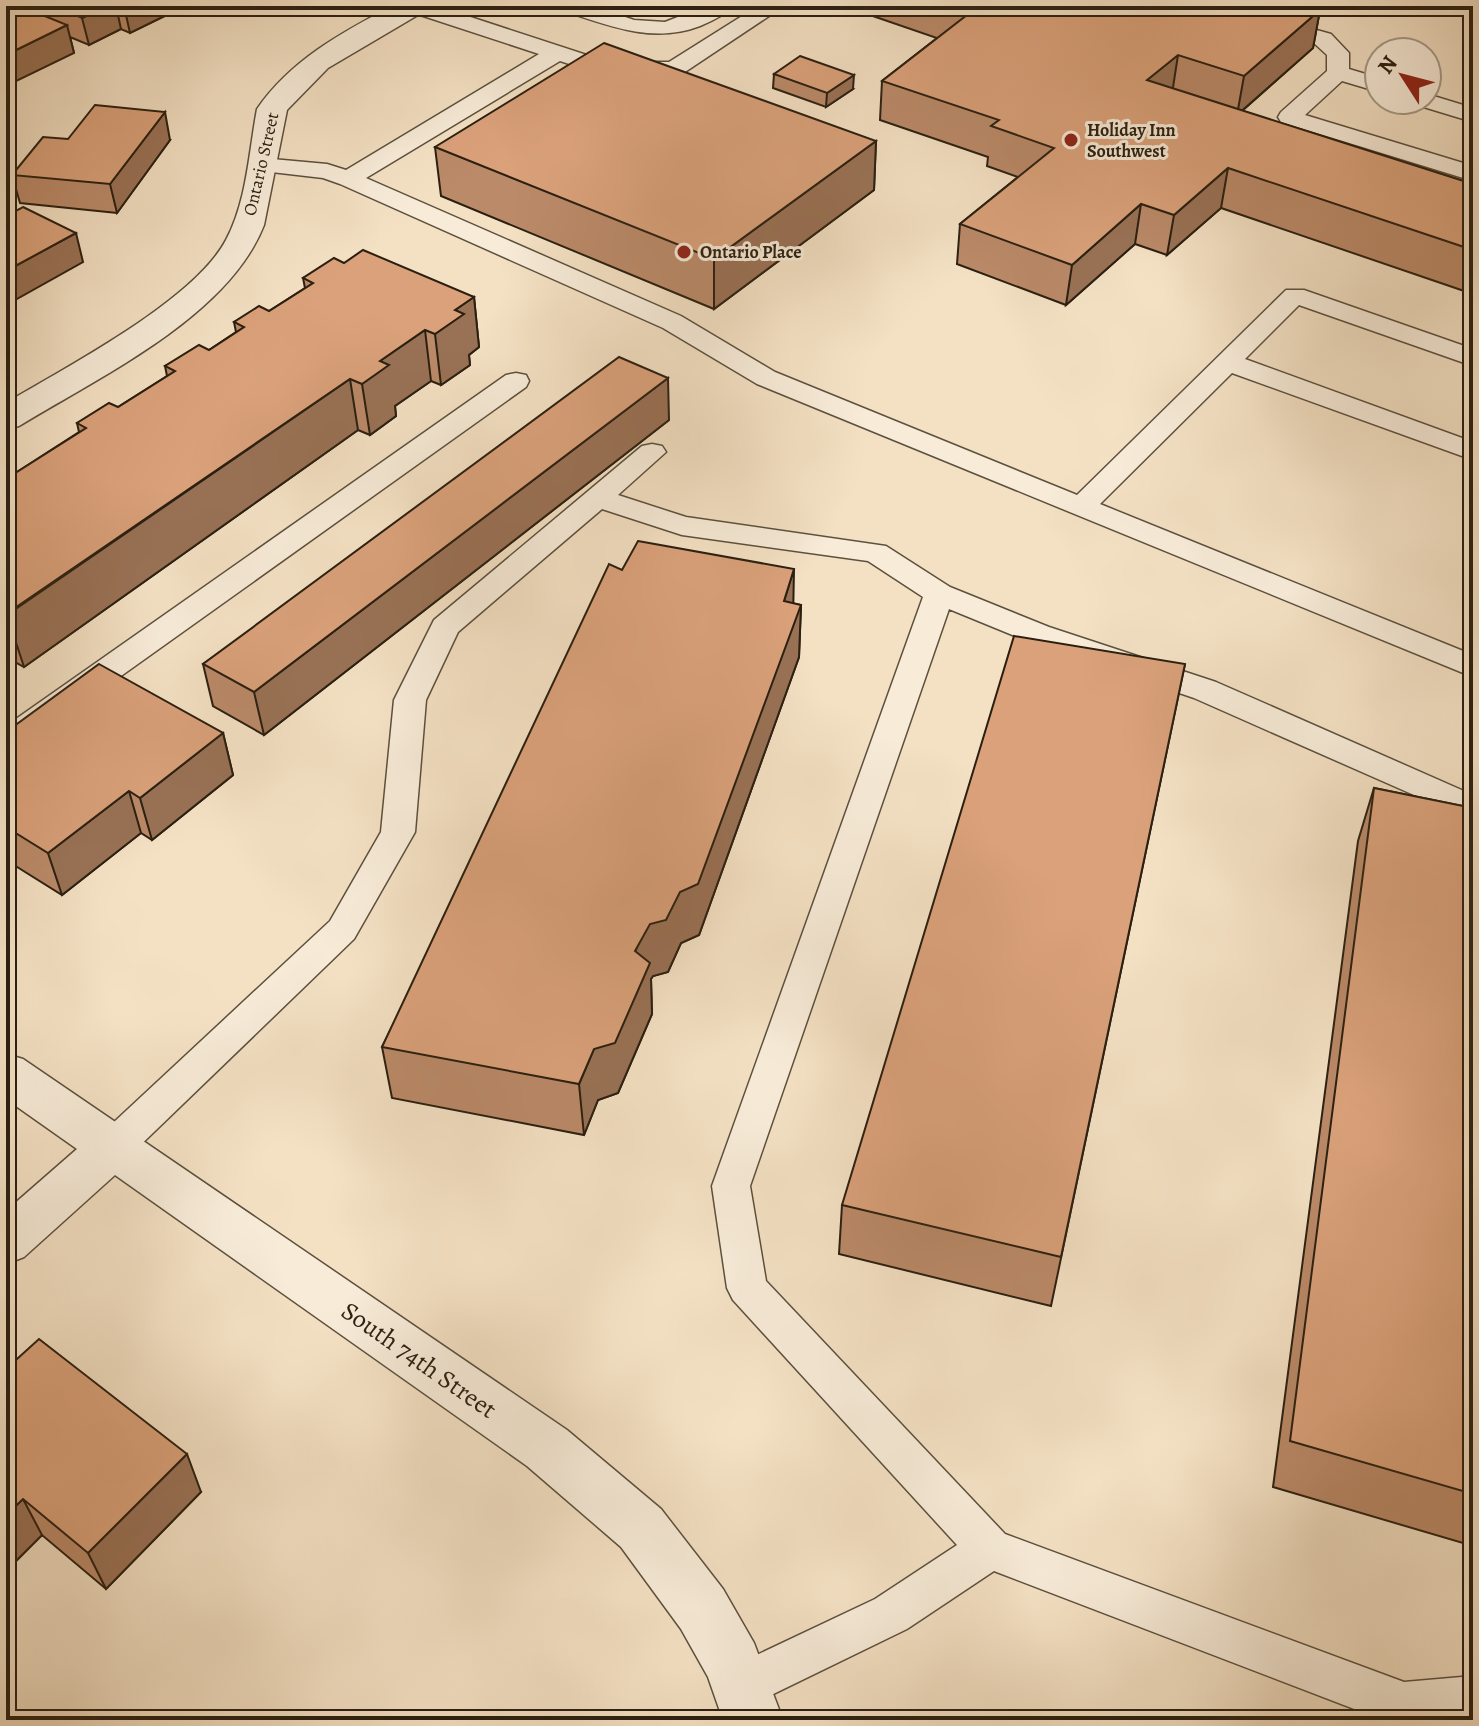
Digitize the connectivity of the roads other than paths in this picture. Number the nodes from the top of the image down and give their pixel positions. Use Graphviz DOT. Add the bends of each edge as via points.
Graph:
graph roads {
  1 [pos="414,6"];
  2 [pos="572,6"];
  3 [pos="722,6"];
  4 [pos="773,6"];
  5 [pos="1207,6"];
  6 [pos="557,53"];
  7 [pos="1338,73"];
  8 [pos="1363,80"];
  9 [pos="1443,106"];
  10 [pos="1473,115"];
  11 [pos="261,165"];
  12 [pos="1473,174"];
  13 [pos="348,179"];
  14 [pos="1473,358"];
  15 [pos="1227,362"];
  16 [pos="516,381"];
  17 [pos="6,418"];
  18 [pos="652,452"];
  19 [pos="1473,452"];
  20 [pos="598,498"];
  21 [pos="1081,507"];
  22 [pos="939,594"];
  23 [pos="1473,667"];
  24 [pos="6,738"];
  25 [pos="1473,809"];
  26 [pos="6,1073"];
  27 [pos="113,1147"];
  28 [pos="6,1242"];
  29 [pos="990,1549"];
  30 [pos="1473,1699"];
  31 [pos="747,1703"];
  1 -- 6 [label="lane"];
  1 -- 11 [label="street, Ontario Street" via="300,75 272,109"];
  2 -- 3 [label="lane" via="656,31 694,23"];
  4 -- 6 [label="lane" via="674,69 606,69"];
  5 -- 7 [label="lane" via="1323,39 1338,53"];
  6 -- 13 [label="lane"];
  7 -- 8 [label="lane"];
  7 -- 12 [label="lane" via="1289,117"];
  9 -- 10 [label="lane"];
  11 -- 13 [label="lane" via="327,171"];
  11 -- 17 [label="street, Ontario Street" via="241,241 208,284 123,346"];
  13 -- 21 [label="lane" via="672,322 766,378"];
  14 -- 15 [label="lane" via="1295,295"];
  15 -- 19 [label="lane"];
  15 -- 21 [label="lane"];
  16 -- 24 [label="lane"];
  18 -- 20 [label="lane"];
  20 -- 22 [label="lane" via="682,526 876,553"];
  20 -- 27 [label="lane" via="445,627 410,700 398,832 342,930"];
  21 -- 23 [label="lane"];
  22 -- 25 [label="lane" via="1038,634 1205,690"];
  22 -- 29 [label="lane" via="731,1186 747,1288"];
  26 -- 27 [label="street, South 74th Street"];
  27 -- 28 [label="street"];
  27 -- 31 [label="street, South 74th Street" via="547,1448 641,1528 702,1609 733,1664"];
  29 -- 30 [label="lane" via="1404,1705"];
  29 -- 31 [label="lane"];
}
